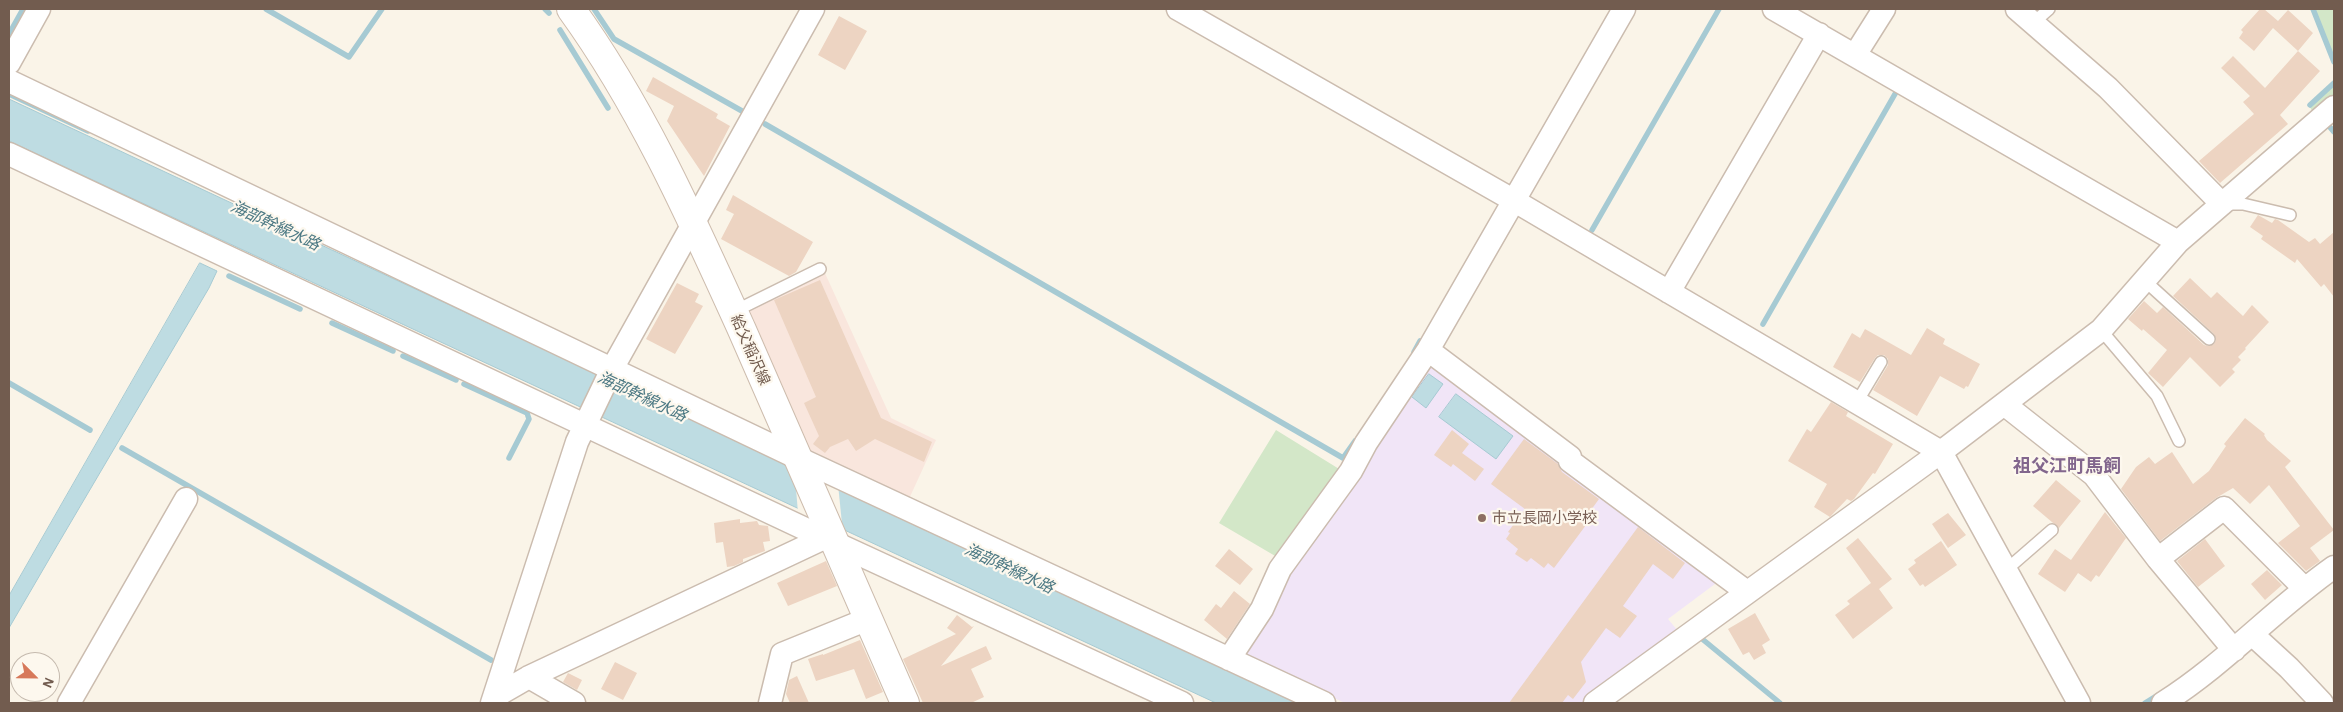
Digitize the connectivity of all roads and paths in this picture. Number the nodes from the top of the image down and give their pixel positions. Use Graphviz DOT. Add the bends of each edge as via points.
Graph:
graph roads {
  1 [pos="39,9"];
  2 [pos="571,9"];
  3 [pos="813,9"];
  4 [pos="1178,9"];
  5 [pos="1624,9"];
  6 [pos="1774,9"];
  7 [pos="1884,9"];
  8 [pos="2033,13"];
  9 [pos="1819,34"];
  10 [pos="1855,55"];
  11 [pos="9,63"];
  12 [pos="9,81"];
  13 [pos="2334,108"];
  14 [pos="9,154"];
  15 [pos="1513,200"];
  16 [pos="2222,204"];
  17 [pos="2290,215"];
  18 [pos="693,222"];
  19 [pos="2178,242"];
  20 [pos="820,269"];
  21 [pos="2144,280"];
  22 [pos="1670,292"];
  23 [pos="733,312"];
  24 [pos="2101,330"];
  25 [pos="2209,339"];
  26 [pos="1428,350"];
  27 [pos="1881,362"];
  28 [pos="610,373"];
  29 [pos="1857,402"];
  30 [pos="2004,404"];
  31 [pos="587,421"];
  32 [pos="2178,441"];
  33 [pos="1941,452"];
  34 [pos="802,463"];
  35 [pos="186,499"];
  36 [pos="2052,530"];
  37 [pos="829,536"];
  38 [pos="2158,559"];
  39 [pos="2334,567"];
  40 [pos="2006,570"];
  41 [pos="2304,588"];
  42 [pos="1747,592"];
  43 [pos="868,619"];
  44 [pos="2254,635"];
  45 [pos="2234,650"];
  46 [pos="1229,659"];
  47 [pos="529,677"];
  48 [pos="494,699"];
  49 [pos="69,703"];
  50 [pos="574,703"];
  51 [pos="770,703"];
  52 [pos="905,703"];
  53 [pos="1182,703"];
  54 [pos="1324,703"];
  55 [pos="1595,703"];
  56 [pos="2079,703"];
  57 [pos="2163,703"];
  58 [pos="2322,703"];
  1 -- 11 [label="street"];
  2 -- 18 [label="main road, 給父稲沢線" via="634,108"];
  3 -- 18 [label="street"];
  4 -- 15 [label="street"];
  5 -- 15 [label="street"];
  6 -- 9 [label="street"];
  7 -- 10 [label="street"];
  8 -- 16 [label="street"];
  9 -- 10 [label="street"];
  9 -- 22 [label="street"];
  10 -- 19 [label="street"];
  12 -- 28 [label="street"];
  13 -- 16 [label="street"];
  14 -- 31 [label="street"];
  15 -- 22 [label="street"];
  15 -- 26 [label="street"];
  16 -- 17 [label="lane" via="2243,204"];
  16 -- 19 [label="street"];
  18 -- 23 [label="main road, 給父稲沢線"];
  18 -- 28 [label="street"];
  19 -- 21 [label="street"];
  20 -- 23 [label="lane"];
  21 -- 24 [label="street"];
  21 -- 25 [label="lane"];
  22 -- 29 [label="street"];
  23 -- 34 [label="main road, 給父稲沢線"];
  24 -- 30 [label="street"];
  24 -- 32 [label="lane" via="2157,396"];
  26 -- 42 [label="street" via="1570,457 1570,462"];
  26 -- 46 [label="street" via="1351,471 1280,570 1262,609"];
  27 -- 29 [label="lane"];
  28 -- 31 [label="street"];
  28 -- 34 [label="street"];
  29 -- 33 [label="street"];
  30 -- 33 [label="street"];
  30 -- 38 [label="street" via="2094,475"];
  31 -- 37 [label="street"];
  31 -- 48 [label="street" via="577,442"];
  33 -- 40 [label="street"];
  33 -- 42 [label="street"];
  34 -- 37 [label="main road, 給父稲沢線"];
  34 -- 46 [label="street"];
  35 -- 49 [label="street"];
  36 -- 40 [label="lane"];
  37 -- 43 [label="main road, 給父稲沢線"];
  37 -- 47 [label="street"];
  37 -- 53 [label="street"];
  38 -- 41 [label="street" via="2224,508"];
  38 -- 45 [label="street"];
  39 -- 41 [label="street"];
  40 -- 56 [label="street"];
  41 -- 44 [label="street"];
  42 -- 55 [label="street"];
  43 -- 51 [label="street" via="782,654"];
  43 -- 52 [label="main road, 給父稲沢線"];
  44 -- 45 [label="street"];
  44 -- 58 [label="street"];
  45 -- 57 [label="street"];
  46 -- 54 [label="street"];
  47 -- 48 [label="street"];
  47 -- 50 [label="street"];
}
